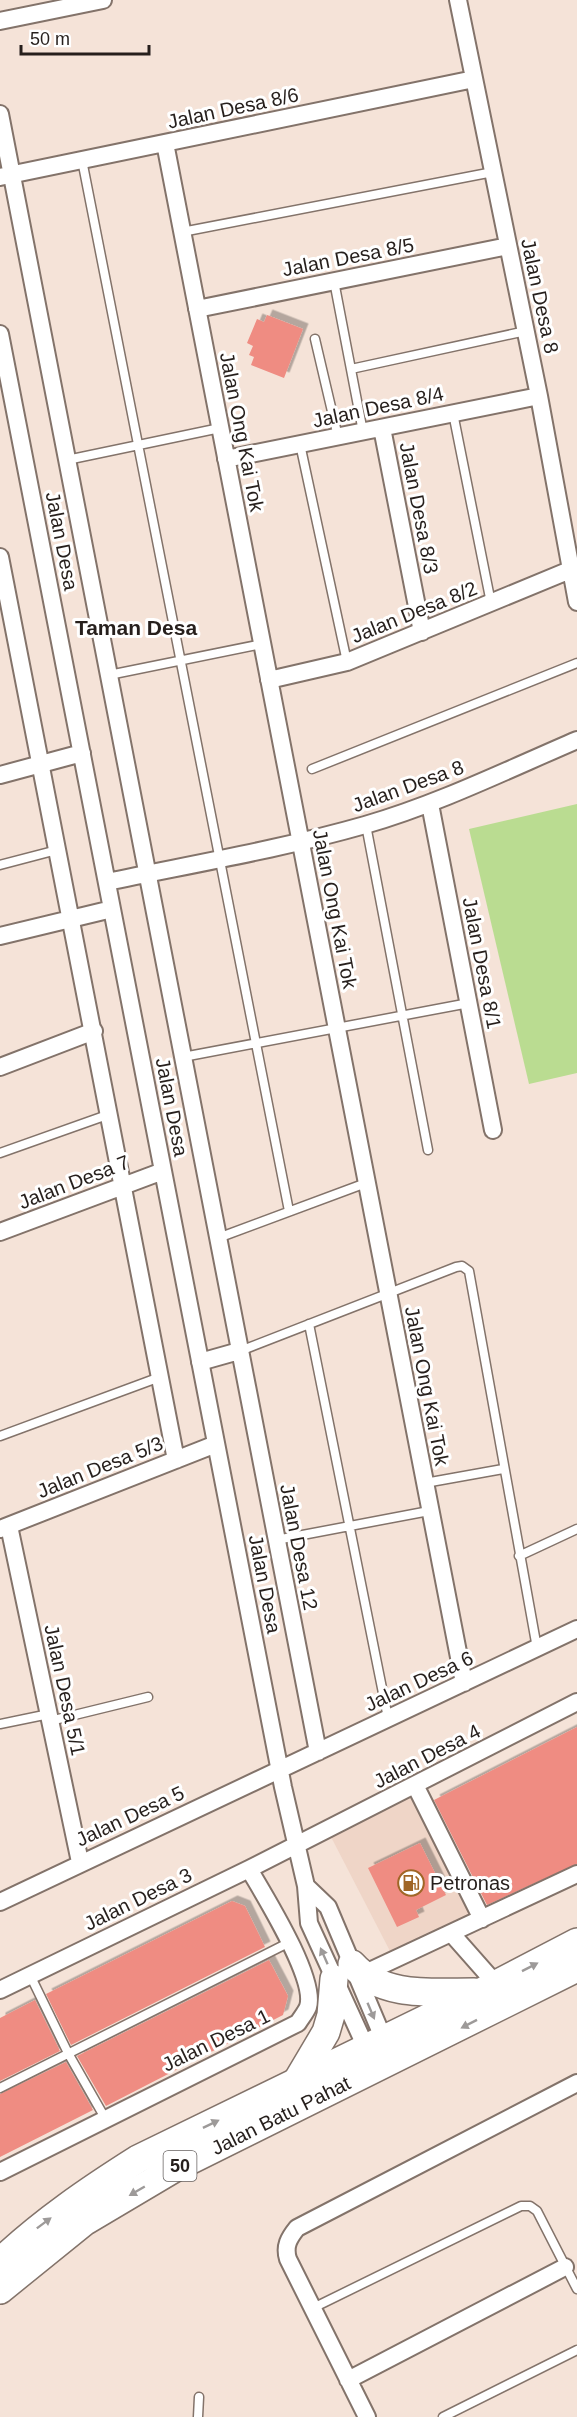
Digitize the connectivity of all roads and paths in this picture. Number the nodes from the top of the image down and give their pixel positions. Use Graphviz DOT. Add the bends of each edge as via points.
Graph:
graph roads {
  1 [pos="103,0"];
  2 [pos="458,0"];
  3 [pos="0,21"];
  4 [pos="474,79"];
  5 [pos="0,114"];
  6 [pos="165,143"];
  7 [pos="82,160"];
  8 [pos="493,172"];
  9 [pos="6,176"];
  10 [pos="182,232"];
  11 [pos="508,246"];
  12 [pos="334,281"];
  13 [pos="197,309"];
  14 [pos="526,331"];
  15 [pos="315,339"];
  16 [pos="1,343"];
  17 [pos="351,369"];
  18 [pos="539,396"];
  19 [pos="453,413"];
  20 [pos="219,428"];
  21 [pos="382,428"];
  22 [pos="363,432"];
  23 [pos="338,436"];
  24 [pos="300,444"];
  25 [pos="138,445"];
  26 [pos="226,459"];
  27 [pos="67,460"];
  28 [pos="1,567"];
  29 [pos="570,570"];
  30 [pos="577,602"];
  31 [pos="491,604"];
  32 [pos="422,632"];
  33 [pos="262,644"];
  34 [pos="181,660"];
  35 [pos="347,662"];
  36 [pos="577,663"];
  37 [pos="109,675"];
  38 [pos="269,680"];
  39 [pos="577,740"];
  40 [pos="82,753"];
  41 [pos="40,764"];
  42 [pos="312,769"];
  43 [pos="0,775"];
  44 [pos="430,804"];
  45 [pos="366,825"];
  46 [pos="300,842"];
  47 [pos="57,850"];
  48 [pos="219,858"];
  49 [pos="0,865"];
  50 [pos="148,873"];
  51 [pos="107,882"];
  52 [pos="112,909"];
  53 [pos="72,919"];
  54 [pos="0,936"];
  55 [pos="469,1003"];
  56 [pos="401,1016"];
  57 [pos="336,1027"];
  58 [pos="94,1031"];
  59 [pos="256,1043"];
  60 [pos="183,1057"];
  61 [pos="0,1067"];
  62 [pos="110,1114"];
  63 [pos="493,1130"];
  64 [pos="428,1150"];
  65 [pos="0,1153"];
  66 [pos="163,1171"];
  67 [pos="366,1183"];
  68 [pos="123,1186"];
  69 [pos="289,1211"];
  70 [pos="0,1232"];
  71 [pos="218,1238"];
  72 [pos="388,1294"];
  73 [pos="309,1324"];
  74 [pos="239,1351"];
  75 [pos="200,1362"];
  76 [pos="160,1377"];
  77 [pos="0,1436"];
  78 [pos="216,1444"];
  79 [pos="176,1460"];
  80 [pos="503,1469"];
  81 [pos="424,1484"];
  82 [pos="429,1511"];
  83 [pos="350,1526"];
  84 [pos="4,1528"];
  85 [pos="577,1528"];
  86 [pos="276,1540"];
  87 [pos="519,1556"];
  88 [pos="577,1629"];
  89 [pos="537,1648"];
  90 [pos="464,1683"];
  91 [pos="148,1696"];
  92 [pos="577,1702"];
  93 [pos="50,1718"];
  94 [pos="388,1718"];
  95 [pos="0,1724"];
  96 [pos="318,1752"];
  97 [pos="280,1770"];
  98 [pos="415,1785"];
  99 [pos="294,1839"];
  100 [pos="80,1862"];
  101 [pos="249,1869"];
  102 [pos="577,1874"];
  103 [pos="306,1886"];
  104 [pos="0,1899"];
  105 [pos="482,1919"];
  106 [pos="451,1933"];
  107 [pos="290,1942"];
  108 [pos="577,1942"];
  109 [pos="577,1968"];
  110 [pos="349,1972"];
  111 [pos="30,1974"];
  112 [pos="490,1988"];
  113 [pos="0,1990"];
  114 [pos="68,2053"];
  115 [pos="380,2054"];
  116 [pos="297,2082"];
  117 [pos="577,2083"];
  118 [pos="0,2088"];
  119 [pos="105,2118"];
  120 [pos="0,2172"];
  121 [pos="0,2262"];
  122 [pos="565,2267"];
  123 [pos="577,2289"];
  124 [pos="0,2290"];
  125 [pos="313,2308"];
  126 [pos="577,2350"];
  127 [pos="348,2380"];
  128 [pos="199,2397"];
  129 [pos="198,2417"];
  130 [pos="367,2417"];
  131 [pos="443,2417"];
  1 -- 3 [label="street"];
  2 -- 4 [label="street, Jalan Desa 8"];
  4 -- 6 [label="street, Jalan Desa 8/6"];
  4 -- 8 [label="street, Jalan Desa 8"];
  5 -- 9 [label="street, Jalan Desa"];
  6 -- 7 [label="street, Jalan Desa 8/6"];
  6 -- 10 [label="street, Jalan Ong Kai Tok"];
  7 -- 9 [label="street, Jalan Desa 8/6"];
  7 -- 25 [label="lane"];
  8 -- 10 [label="lane"];
  8 -- 11 [label="street, Jalan Desa 8"];
  9 -- 27 [label="street, Jalan Desa"];
  10 -- 13 [label="street, Jalan Ong Kai Tok"];
  11 -- 12 [label="street, Jalan Desa 8/5"];
  11 -- 14 [label="street, Jalan Desa 8"];
  12 -- 13 [label="street, Jalan Desa 8/5"];
  12 -- 17 [label="lane"];
  13 -- 20 [label="street, Jalan Ong Kai Tok"];
  14 -- 17 [label="lane"];
  14 -- 18 [label="street, Jalan Desa 8"];
  15 -- 23 [label="lane"];
  16 -- 40 [label="street, Jalan Desa"];
  17 -- 22 [label="lane"];
  18 -- 19 [label="street, Jalan Desa 8/4"];
  18 -- 29 [label="street, Jalan Desa 8"];
  19 -- 21 [label="street, Jalan Desa 8/4"];
  19 -- 31 [label="lane"];
  20 -- 25 [label="lane"];
  20 -- 26 [label="street, Jalan Ong Kai Tok"];
  21 -- 22 [label="street, Jalan Desa 8/4"];
  21 -- 32 [label="street, Jalan Desa 8/3"];
  22 -- 23 [label="street, Jalan Desa 8/4"];
  23 -- 24 [label="street, Jalan Desa 8/4"];
  24 -- 26 [label="street, Jalan Desa 8/4"];
  24 -- 35 [label="lane"];
  25 -- 27 [label="lane"];
  25 -- 34 [label="lane"];
  26 -- 33 [label="street, Jalan Ong Kai Tok"];
  27 -- 37 [label="street, Jalan Desa"];
  28 -- 41 [label="street"];
  29 -- 30 [label="street, Jalan Desa 8"];
  29 -- 31 [label="street, Jalan Desa 8/2"];
  31 -- 32 [label="street, Jalan Desa 8/2"];
  32 -- 35 [label="street, Jalan Desa 8/2"];
  33 -- 34 [label="lane"];
  33 -- 38 [label="street, Jalan Ong Kai Tok"];
  34 -- 37 [label="lane"];
  34 -- 48 [label="lane"];
  35 -- 38 [label="street, Jalan Desa 8/2"];
  36 -- 42 [label="lane"];
  37 -- 50 [label="street, Jalan Desa"];
  38 -- 46 [label="street, Jalan Ong Kai Tok"];
  39 -- 44 [label="street, Jalan Desa 8"];
  40 -- 41 [label="street"];
  40 -- 51 [label="street, Jalan Desa"];
  41 -- 43 [label="street"];
  41 -- 47 [label="street"];
  44 -- 45 [label="street, Jalan Desa 8"];
  44 -- 55 [label="street, Jalan Desa 8/1"];
  45 -- 46 [label="street, Jalan Desa 8"];
  45 -- 56 [label="lane"];
  46 -- 48 [label="street, Jalan Desa 8"];
  46 -- 57 [label="street, Jalan Ong Kai Tok"];
  47 -- 49 [label="lane"];
  47 -- 53 [label="street"];
  48 -- 50 [label="street, Jalan Desa 8"];
  48 -- 59 [label="lane"];
  50 -- 51 [label="street, Jalan Desa 8"];
  50 -- 60 [label="street, Jalan Desa"];
  51 -- 52 [label="street, Jalan Desa"];
  52 -- 53 [label="street"];
  52 -- 66 [label="street, Jalan Desa"];
  53 -- 54 [label="street"];
  53 -- 58 [label="street"];
  55 -- 56 [label="lane"];
  55 -- 63 [label="street, Jalan Desa 8/1"];
  56 -- 57 [label="lane"];
  56 -- 64 [label="lane"];
  57 -- 59 [label="lane"];
  57 -- 67 [label="street, Jalan Ong Kai Tok"];
  58 -- 61 [label="street"];
  58 -- 62 [label="street"];
  59 -- 60 [label="lane"];
  59 -- 69 [label="lane"];
  60 -- 71 [label="street, Jalan Desa"];
  62 -- 65 [label="lane"];
  62 -- 68 [label="street"];
  66 -- 68 [label="street, Jalan Desa 7"];
  66 -- 75 [label="street, Jalan Desa"];
  67 -- 69 [label="lane"];
  67 -- 72 [label="street, Jalan Ong Kai Tok"];
  68 -- 70 [label="street, Jalan Desa 7"];
  68 -- 76 [label="street"];
  69 -- 71 [label="lane"];
  71 -- 74 [label="street, Jalan Desa"];
  72 -- 73 [label="lane"];
  72 -- 80 [label="lane" via="456,1267 469,1271"];
  72 -- 81 [label="street, Jalan Ong Kai Tok"];
  73 -- 74 [label="lane"];
  73 -- 83 [label="lane"];
  74 -- 75 [label="street"];
  74 -- 86 [label="street, Jalan Desa 12"];
  75 -- 78 [label="street, Jalan Desa"];
  76 -- 77 [label="lane"];
  76 -- 79 [label="street"];
  78 -- 79 [label="street, Jalan Desa 5/3"];
  78 -- 97 [label="street, Jalan Desa"];
  79 -- 84 [label="street, Jalan Desa 5/3"];
  80 -- 81 [label="lane"];
  80 -- 87 [label="lane"];
  81 -- 82 [label="street, Jalan Ong Kai Tok"];
  82 -- 83 [label="lane"];
  82 -- 90 [label="street, Jalan Ong Kai Tok"];
  83 -- 86 [label="lane"];
  83 -- 94 [label="lane"];
  84 -- 93 [label="street, Jalan Desa 5/1"];
  85 -- 87 [label="lane"];
  86 -- 96 [label="street, Jalan Desa 12"];
  87 -- 89 [label="lane"];
  88 -- 89 [label="street, Jalan Desa 6"];
  89 -- 90 [label="street, Jalan Desa 6"];
  90 -- 94 [label="street, Jalan Desa 6"];
  91 -- 93 [label="lane"];
  92 -- 98 [label="street, Jalan Desa 4"];
  93 -- 95 [label="lane"];
  93 -- 100 [label="street, Jalan Desa 5/1"];
  94 -- 96 [label="street, Jalan Desa 6"];
  96 -- 97 [label="street, Jalan Desa 6"];
  97 -- 99 [label="street, Jalan Desa"];
  97 -- 100 [label="street, Jalan Desa 5"];
  98 -- 99 [label="street, Jalan Desa 4"];
  98 -- 105 [label="street"];
  99 -- 101 [label="street, Jalan Desa 3"];
  99 -- 103 [label="street, Jalan Desa"];
  100 -- 104 [label="street, Jalan Desa 5"];
  101 -- 107 [label="street, Jalan Desa 1"];
  101 -- 111 [label="street, Jalan Desa 3"];
  102 -- 105 [label="street"];
  103 -- 110 [label="street, Jalan Desa" via="328,1907"];
  110 -- 103 [label="street, Jalan Desa, one-way" via="309,1923"];
  105 -- 106 [label="street"];
  106 -- 110 [label="street"];
  106 -- 112 [label="street"];
  107 -- 114 [label="lane"];
  107 -- 119 [label="street, Jalan Desa 1" via="308,1985 308,2007 298,2023"];
  112 -- 108 [label="highway, Jalan Batu Pahat / 50, one-way"];
  109 -- 115 [label="highway, Jalan Batu Pahat / 50, one-way"];
  110 -- 112 [label="highway" via="410,1991"];
  110 -- 115 [label="street, Jalan Desa"];
  110 -- 115 [label="street, Jalan Desa, one-way"];
  110 -- 116 [label="highway" via="326,2032"];
  111 -- 113 [label="street, Jalan Desa 3"];
  111 -- 114 [label="lane"];
  112 -- 115 [label="highway, Jalan Batu Pahat / 50"];
  114 -- 118 [label="lane"];
  114 -- 119 [label="lane"];
  115 -- 116 [label="highway, Jalan Batu Pahat / 50"];
  115 -- 124 [label="highway, Jalan Batu Pahat / 50, one-way" via="84,2222"];
  121 -- 116 [label="highway, Jalan Batu Pahat / 50, one-way" via="26,2236 138,2159"];
  117 -- 125 [label="street" via="297,2228 288,2239 286,2251"];
  119 -- 120 [label="street, Jalan Desa 1"];
  122 -- 123 [label="lane"];
  122 -- 125 [label="lane" via="537,2211 521,2206"];
  122 -- 127 [label="street"];
  125 -- 127 [label="street"];
  126 -- 131 [label="lane"];
  127 -- 130 [label="street"];
  128 -- 129 [label="lane"];
}
